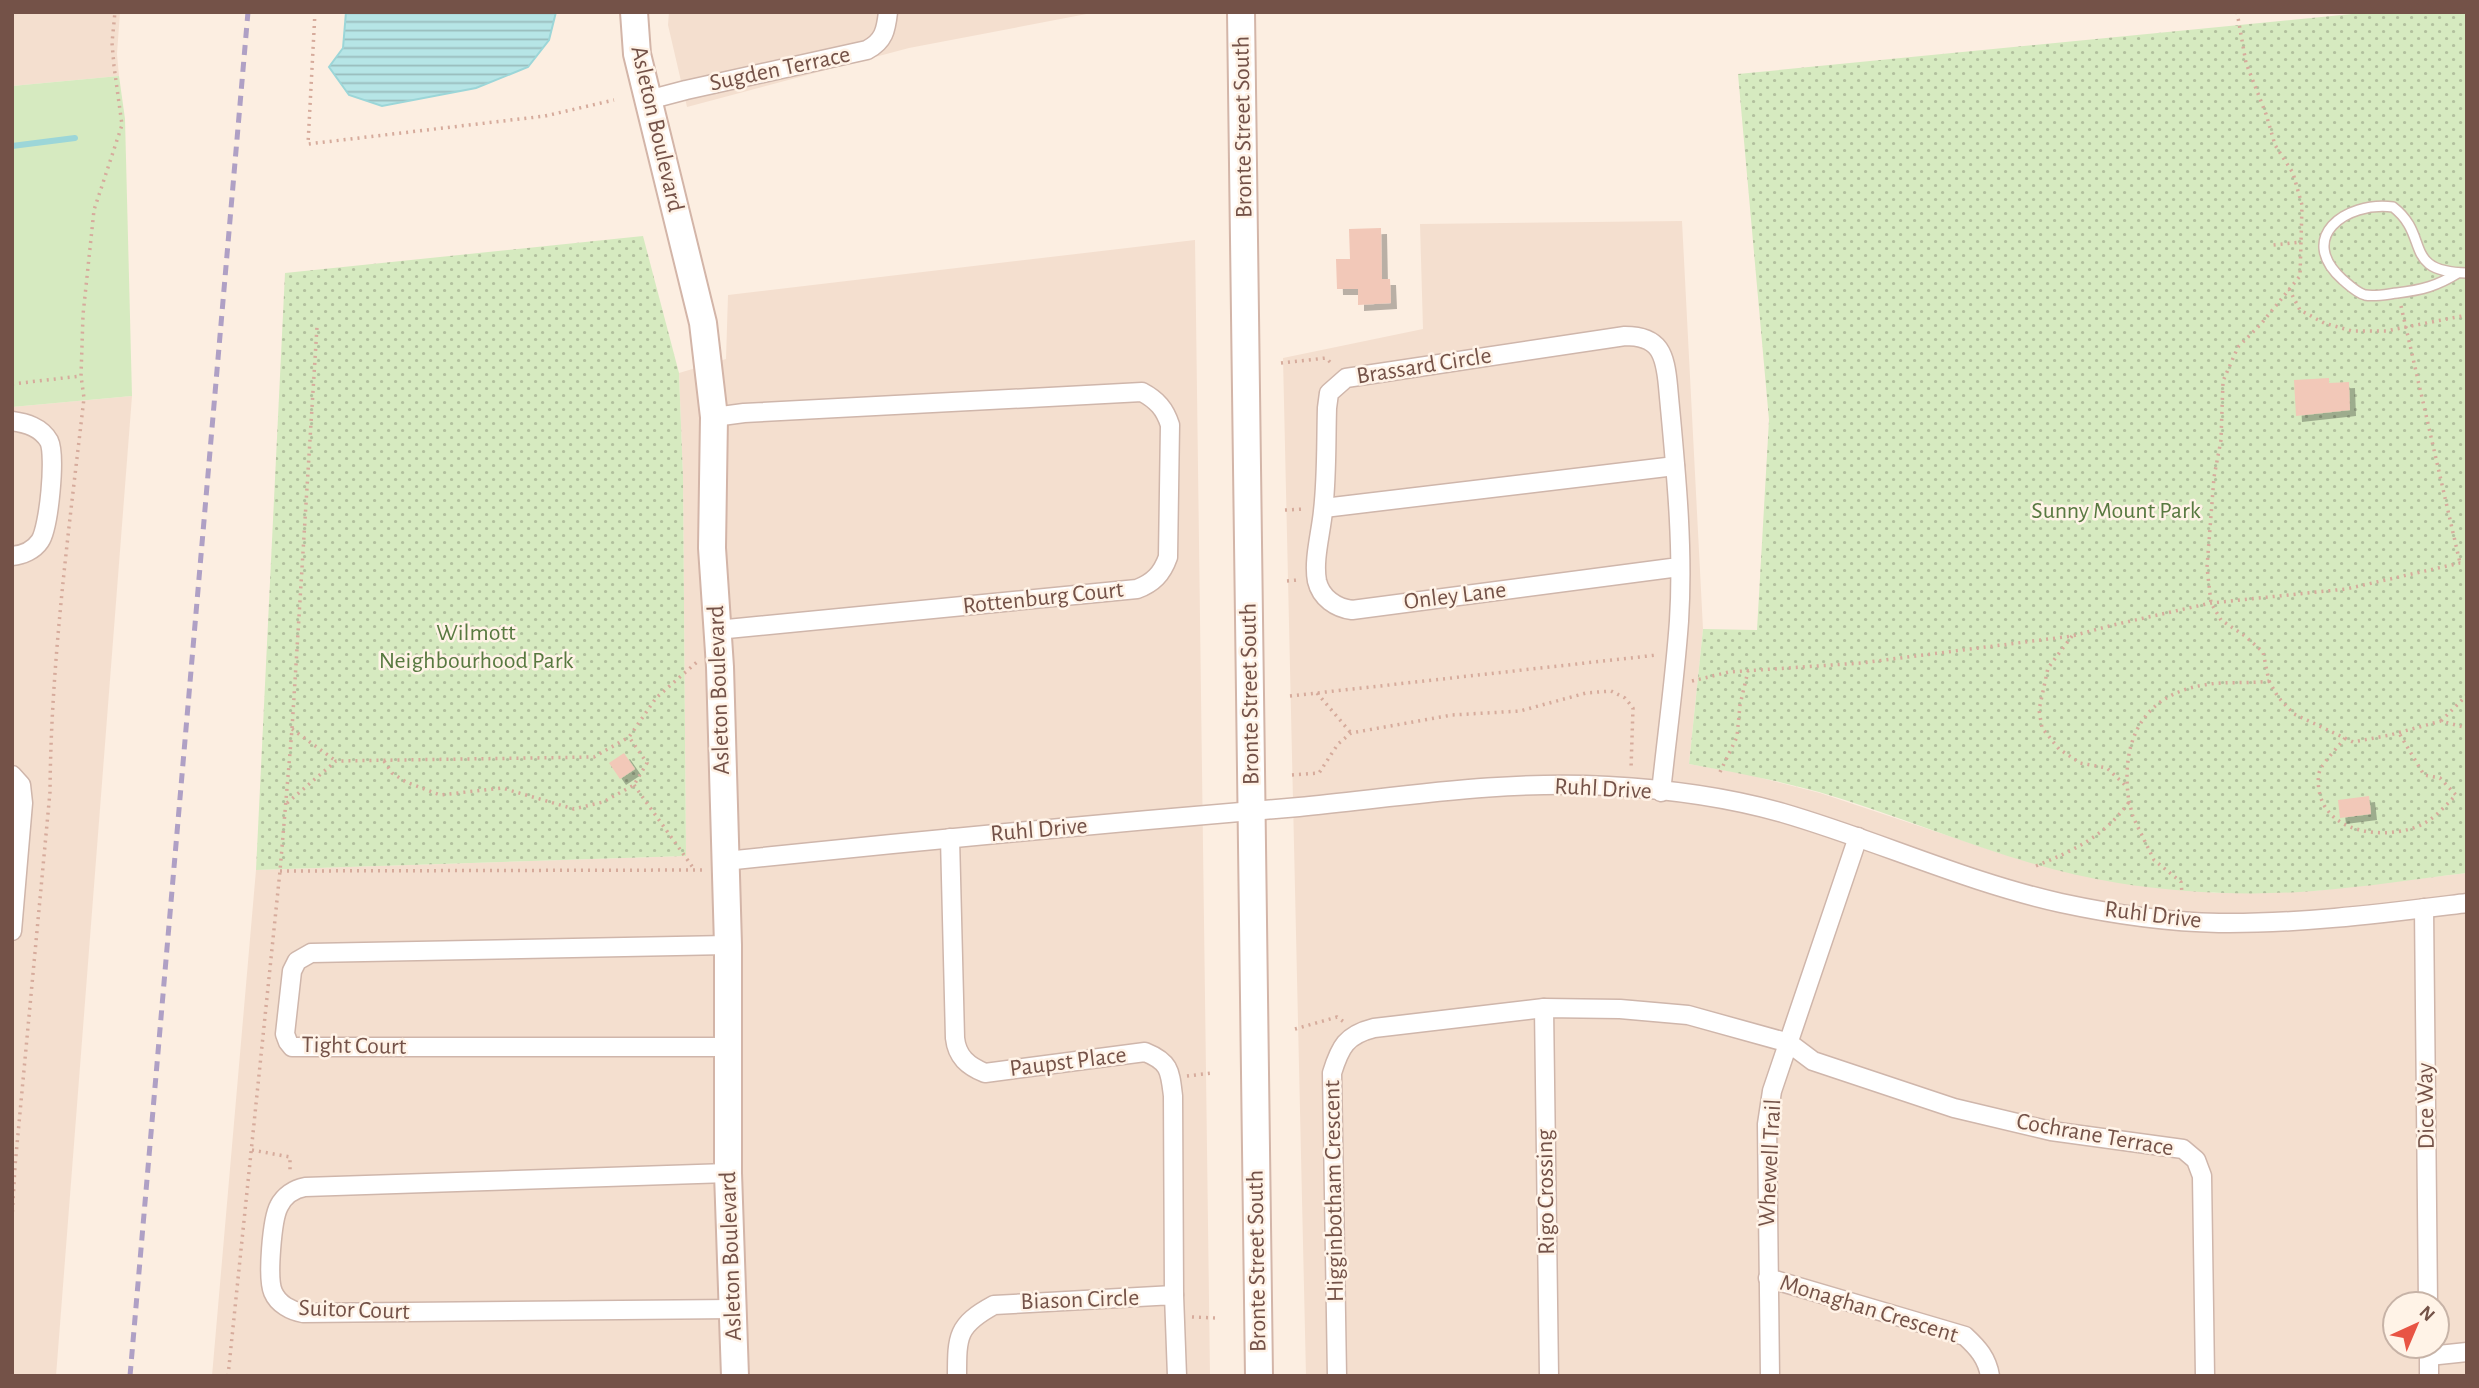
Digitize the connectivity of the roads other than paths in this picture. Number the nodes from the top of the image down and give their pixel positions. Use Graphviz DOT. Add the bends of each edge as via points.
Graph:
graph roads {
  1 [pos="634,12"];
  2 [pos="888,12"];
  3 [pos="1241,12"];
  4 [pos="649,100"];
  5 [pos="2462,273"];
  6 [pos="714,417"];
  7 [pos="12,421"];
  8 [pos="1675,466"];
  9 [pos="1324,508"];
  10 [pos="12,556"];
  11 [pos="1679,567"];
  12 [pos="718,637"];
  13 [pos="12,775"];
  14 [pos="1661,792"];
  15 [pos="1251,810"];
  16 [pos="1858,837"];
  17 [pos="950,838"];
  18 [pos="725,866"];
  19 [pos="2467,903"];
  20 [pos="2424,908"];
  21 [pos="12,931"];
  22 [pos="728,945"];
  23 [pos="1544,1008"];
  24 [pos="1789,1043"];
  25 [pos="727,1047"];
  26 [pos="728,1173"];
  27 [pos="1768,1278"];
  28 [pos="2428,1290"];
  29 [pos="1174,1295"];
  30 [pos="734,1308"];
  31 [pos="735,1376"];
  32 [pos="957,1376"];
  33 [pos="1177,1376"];
  34 [pos="1259,1376"];
  35 [pos="1336,1376"];
  36 [pos="1549,1376"];
  37 [pos="1770,1376"];
  38 [pos="1990,1376"];
  39 [pos="2205,1376"];
  1 -- 4 [label="street, Asleton Boulevard" via="637,54"];
  2 -- 4 [label="street, Sugden Terrace" via="885,34 867,50"];
  3 -- 15 [label="street, Bronte Street South"];
  4 -- 6 [label="street, Asleton Boulevard" via="703,323"];
  5 -- 5 [label="lane" via="2439,285 2366,295 2335,273 2323,249 2330,228 2341,217 2370,206 2393,207 2409,224 2422,257 2434,269"];
  6 -- 12 [label="street, Asleton Boulevard" via="712,548"];
  6 -- 12 [label="street, Rottenburg Court" via="1142,392 1165,411 1170,425 1168,558 1163,571 1147,585"];
  7 -- 10 [label="street" via="42,432 52,450 46,529 32,550"];
  8 -- 9 [label="street"];
  8 -- 9 [label="street, Brassard Circle" via="1666,365 1658,346 1642,336 1625,336 1346,378 1329,393"];
  8 -- 11 [label="street, Brassard Circle"];
  9 -- 11 [label="street, Onley Lane" via="1318,583 1326,598 1339,608 1352,610"];
  11 -- 14 [label="street, Brassard Circle" via="1679,620"];
  12 -- 18 [label="street, Asleton Boulevard"];
  13 -- 21 [label="street" via="21,785 23,803"];
  14 -- 15 [label="street, Ruhl Drive" via="1503,785"];
  14 -- 16 [label="street, Ruhl Drive" via="1744,803"];
  15 -- 17 [label="street, Ruhl Drive"];
  15 -- 34 [label="street, Bronte Street South"];
  16 -- 20 [label="street, Ruhl Drive" via="2032,895 2184,920 2332,919"];
  16 -- 24 [label="street, Whewell Trail"];
  17 -- 18 [label="street, Ruhl Drive"];
  17 -- 29 [label="street, Paupst Place" via="955,1038 964,1060 985,1073 1145,1052 1168,1068 1173,1096"];
  18 -- 22 [label="street, Asleton Boulevard"];
  19 -- 20 [label="street, Ruhl Drive"];
  20 -- 28 [label="street, Dice Way"];
  22 -- 25 [label="street, Asleton Boulevard"];
  22 -- 25 [label="street, Tight Court" via="311,953 292,971 285,1034 292,1047"];
  23 -- 24 [label="street" via="1688,1015"];
  23 -- 35 [label="street, Higginbotham Crescent" via="1357,1032 1338,1053 1332,1073"];
  23 -- 36 [label="street, Rigo Crossing"];
  24 -- 27 [label="street, Whewell Trail" via="1772,1091 1767,1124"];
  24 -- 39 [label="street, Cochrane Terrace" via="1813,1061 1954,1108 2051,1131 2183,1149 2196,1160 2202,1176"];
  25 -- 26 [label="street, Asleton Boulevard"];
  26 -- 30 [label="street, Asleton Boulevard"];
  26 -- 30 [label="street, Suitor Court" via="305,1187 281,1202 275,1214 271,1279 279,1300 295,1312"];
  27 -- 37 [label="street, Whewell Trail"];
  27 -- 38 [label="street, Monaghan Crescent" via="1965,1336 1988,1363"];
  29 -- 32 [label="street, Biason Circle" via="994,1305 961,1330"];
  29 -- 33 [label="street, Biason Circle"];
  30 -- 31 [label="street, Asleton Boulevard"];
}
